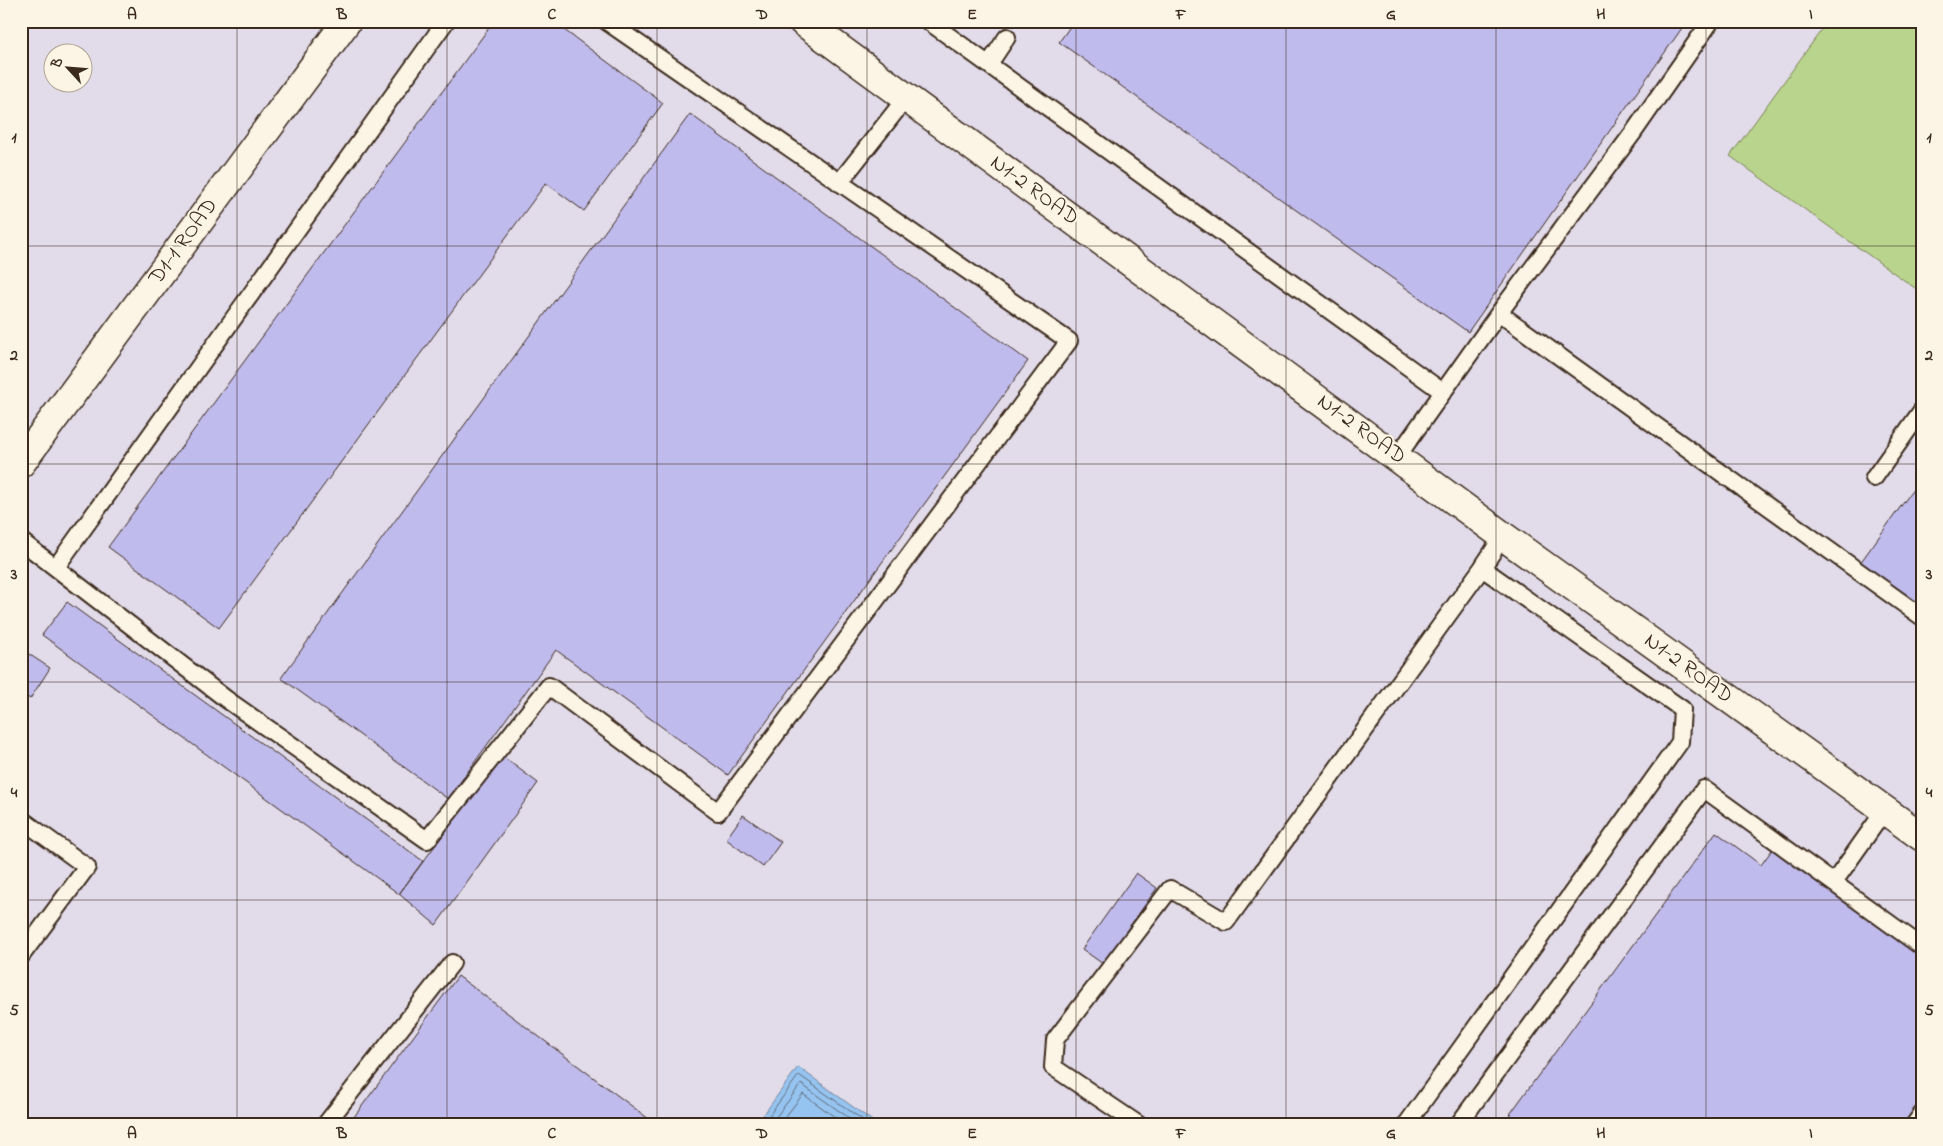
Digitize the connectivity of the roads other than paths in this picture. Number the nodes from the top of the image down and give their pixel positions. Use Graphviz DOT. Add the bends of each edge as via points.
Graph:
graph roads {
  1 [pos="347,21"];
  2 [pos="446,21"];
  3 [pos="606,21"];
  4 [pos="802,21"];
  5 [pos="928,21"];
  6 [pos="1711,21"];
  7 [pos="1007,37"];
  8 [pos="989,64"];
  9 [pos="906,98"];
  10 [pos="839,183"];
  11 [pos="1499,313"];
  12 [pos="1443,392"];
  13 [pos="1922,410"];
  14 [pos="1397,456"];
  15 [pos="21,463"];
  16 [pos="1874,478"];
  17 [pos="1503,536"];
  18 [pos="21,541"];
  19 [pos="56,568"];
  20 [pos="1482,568"];
  21 [pos="1922,617"];
  22 [pos="1885,810"];
  23 [pos="21,820"];
  24 [pos="1922,837"];
  25 [pos="1834,882"];
  26 [pos="1922,947"];
  27 [pos="21,956"];
  28 [pos="452,964"];
  29 [pos="1922,1114"];
  30 [pos="325,1125"];
  31 [pos="1139,1125"];
  32 [pos="1406,1125"];
  33 [pos="1458,1125"];
  34 [pos="1914,1125"];
  1 -- 15 [label="street, D1-1 ROAD"];
  2 -- 19 [label="lane"];
  3 -- 10 [label="lane"];
  4 -- 9 [label="street, N1-2 ROAD"];
  5 -- 8 [label="lane"];
  6 -- 11 [label="lane" via="1633,133"];
  7 -- 8 [label="lane"];
  8 -- 12 [label="lane"];
  9 -- 10 [label="lane"];
  9 -- 14 [label="street, N1-2 ROAD"];
  10 -- 19 [label="lane" via="1069,341 718,812 549,686 427,840 226,699"];
  11 -- 12 [label="lane"];
  11 -- 21 [label="lane"];
  12 -- 14 [label="lane"];
  13 -- 16 [label="lane"];
  14 -- 17 [label="street, N1-2 ROAD"];
  17 -- 20 [label="lane"];
  17 -- 22 [label="street, N1-2 ROAD"];
  18 -- 19 [label="lane"];
  20 -- 31 [label="lane" via="1226,922 1170,889 1054,1040 1053,1067"];
  20 -- 32 [label="lane" via="1682,709 1680,742"];
  22 -- 24 [label="street, N1-2 ROAD"];
  22 -- 25 [label="lane"];
  23 -- 27 [label="lane" via="87,867"];
  25 -- 26 [label="lane"];
  25 -- 33 [label="lane" via="1704,790"];
  28 -- 30 [label="lane"];
  29 -- 34 [label="lane"];
}
